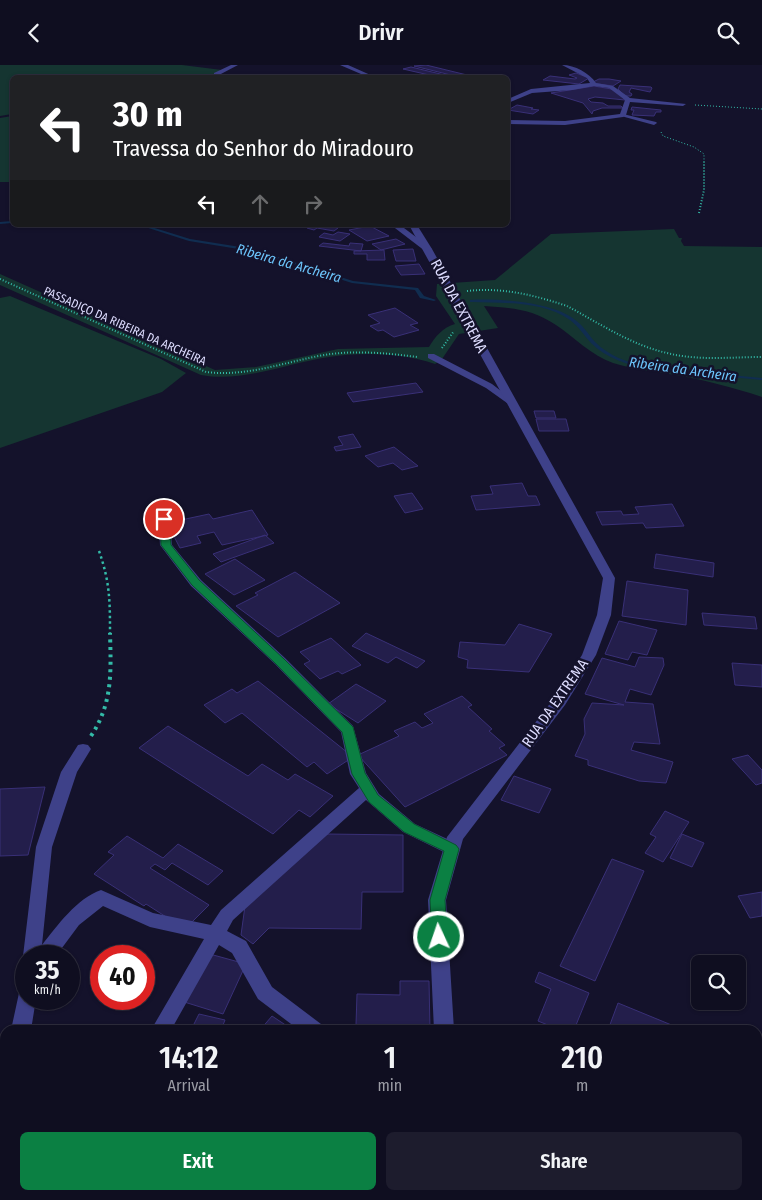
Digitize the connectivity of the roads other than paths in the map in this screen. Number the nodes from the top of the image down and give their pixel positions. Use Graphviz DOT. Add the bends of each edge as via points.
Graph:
graph roads {
  1 [pos="235,65"];
  2 [pos="343,65"];
  3 [pos="565,65"];
  4 [pos="216,75"];
  5 [pos="367,75"];
  6 [pos="594,84"];
  7 [pos="510,100"];
  8 [pos="628,101"];
  9 [pos="683,104"];
  10 [pos="623,115"];
  11 [pos="510,122"];
  12 [pos="654,123"];
  13 [pos="398,227"];
  14 [pos="414,227"];
  15 [pos="428,249"];
  16 [pos="431,356"];
  17 [pos="510,401"];
  18 [pos="164,519"];
  19 [pos="83,749"];
  20 [pos="368,789"];
  21 [pos="452,849"];
  22 [pos="216,934"];
  23 [pos="33,945"];
  24 [pos="53,945"];
  25 [pos="24,1010"];
  26 [pos="22,1025"];
  27 [pos="164,1025"];
  28 [pos="307,1025"];
  29 [pos="444,1025"];
  1 -- 4 [label="street"];
  2 -- 5 [label="street"];
  3 -- 6 [label="street" via="588,77"];
  6 -- 7 [label="street" via="531,91"];
  6 -- 8 [label="street" via="611,87"];
  8 -- 9 [label="street"];
  8 -- 10 [label="street"];
  10 -- 11 [label="street" via="565,123"];
  10 -- 12 [label="lane"];
  13 -- 15 [label="street"];
  14 -- 15 [label="street, RUA DA EXTREMA"];
  15 -- 17 [label="street, RUA DA EXTREMA"];
  16 -- 17 [label="lane" via="489,386"];
  17 -- 21 [label="street, RUA DA EXTREMA" via="609,578 604,615 590,655 560,701 455,837"];
  18 -- 20 [label="street" via="166,545 196,583 348,730 358,774"];
  19 -- 23 [label="street" via="69,772 44,847"];
  20 -- 21 [label="street" via="373,798 409,828"];
  20 -- 22 [label="street" via="227,915"];
  21 -- 29 [label="street, RUA DA EXTREMA" via="438,900"];
  22 -- 24 [label="street" via="150,920 101,897 72,919"];
  22 -- 27 [label="street"];
  22 -- 28 [label="street" via="240,947 265,993"];
  25 -- 26 [label="street"];
}
